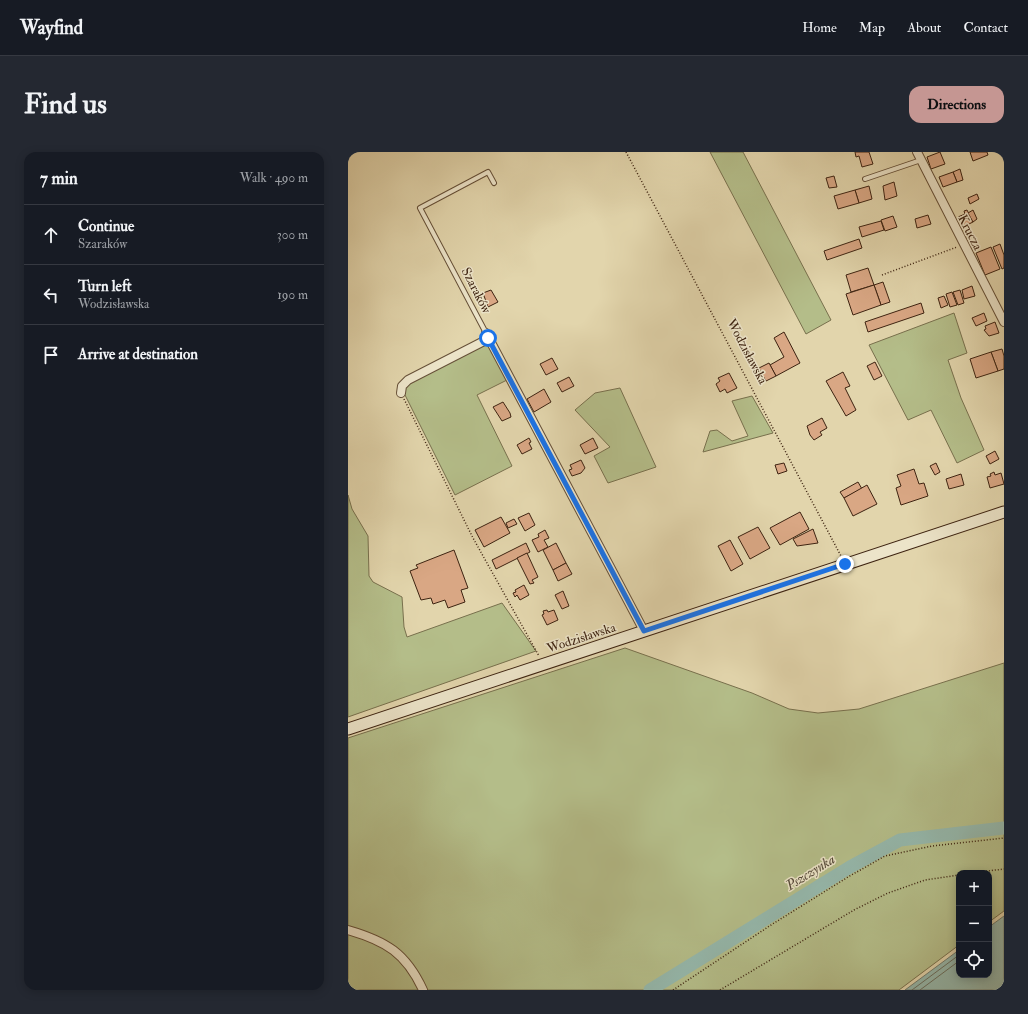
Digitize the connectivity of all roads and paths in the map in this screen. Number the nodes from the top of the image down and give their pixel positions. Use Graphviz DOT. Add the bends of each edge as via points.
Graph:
graph roads {
  1 [pos="626,152"];
  2 [pos="919,156"];
  3 [pos="865,179"];
  4 [pos="494,183"];
  5 [pos="964,244"];
  6 [pos="882,275"];
  7 [pos="1004,322"];
  8 [pos="487,336"];
  9 [pos="401,394"];
  10 [pos="1004,512"];
  11 [pos="845,564"];
  12 [pos="644,631"];
  13 [pos="543,664"];
  14 [pos="348,729"];
  15 [pos="1004,838"];
  16 [pos="1004,869"];
  17 [pos="992,870"];
  18 [pos="956,875"];
  19 [pos="348,930"];
  20 [pos="423,990"];
  21 [pos="673,990"];
  22 [pos="720,990"];
  1 -- 11 [label="path, Wodzisławska"];
  2 -- 3 [label="lane"];
  2 -- 5 [label="street, Krucza"];
  4 -- 8 [label="lane, Szaraków" via="488,172 420,208"];
  5 -- 6 [label="path"];
  5 -- 7 [label="street, Krucza"];
  8 -- 9 [label="street" via="408,380 402,386"];
  8 -- 12 [label="street, Szaraków"];
  9 -- 13 [label="path" via="473,538"];
  10 -- 11 [label="main road, Wodzisławska"];
  11 -- 12 [label="main road, Wodzisławska"];
  12 -- 13 [label="main road, Wodzisławska"];
  13 -- 14 [label="main road, Wodzisławska"];
  15 -- 21 [label="path" via="932,846 885,856 771,925"];
  16 -- 17 [label="path"];
  18 -- 22 [label="path" via="925,880 888,893 854,910"];
  19 -- 20 [label="street" via="370,936 393,949 407,962"];
}
